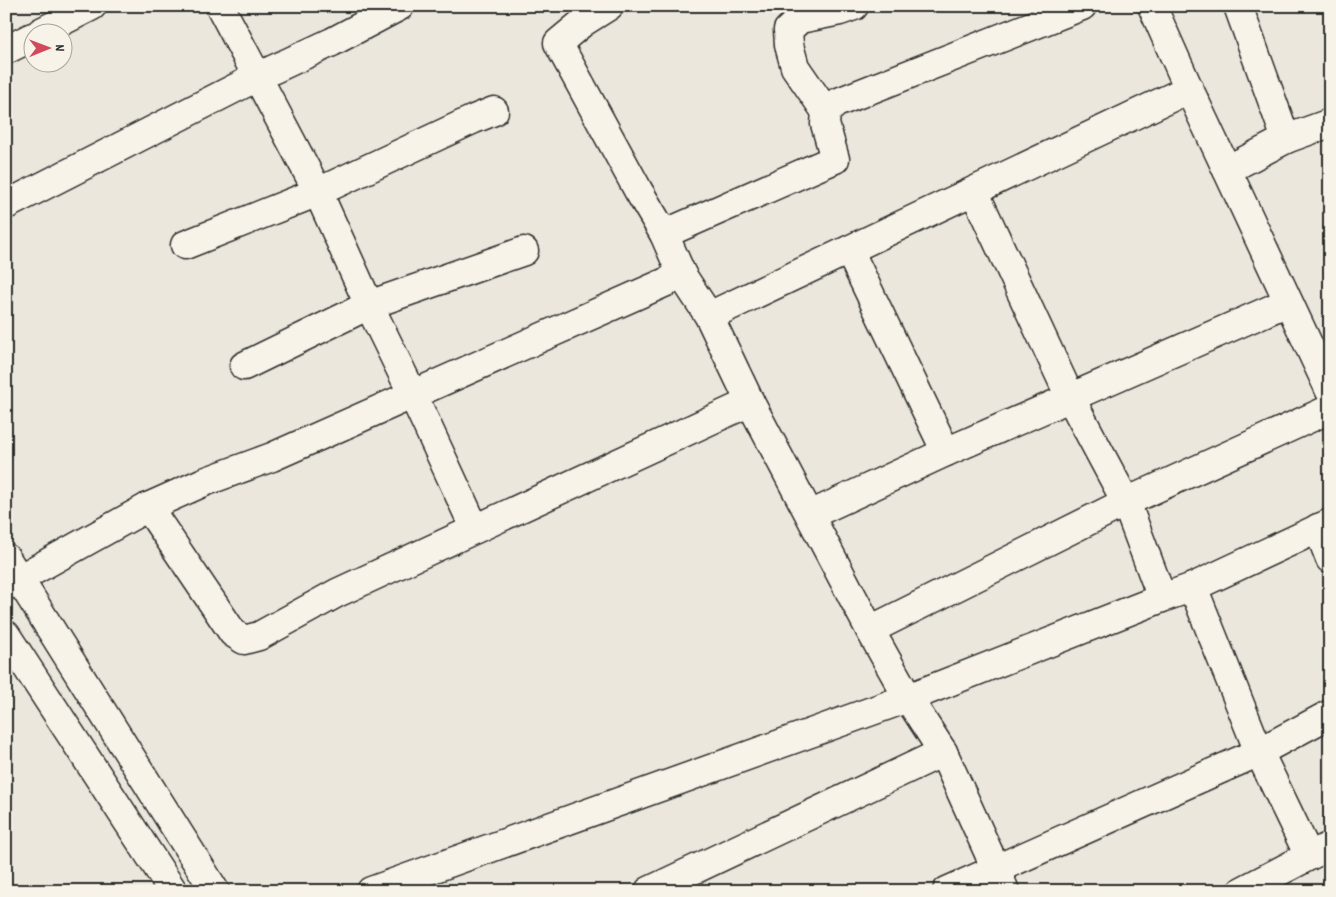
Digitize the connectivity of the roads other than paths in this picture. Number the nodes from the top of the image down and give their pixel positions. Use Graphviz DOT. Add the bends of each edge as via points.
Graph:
graph roads {
  1 [pos="92,6"];
  2 [pos="220,6"];
  3 [pos="400,6"];
  4 [pos="608,6"];
  5 [pos="854,6"];
  6 [pos="1082,6"];
  7 [pos="1152,6"];
  8 [pos="1238,6"];
  9 [pos="61,22"];
  10 [pos="22,42"];
  11 [pos="6,50"];
  12 [pos="256,77"];
  13 [pos="1189,89"];
  14 [pos="494,111"];
  15 [pos="826,112"];
  16 [pos="1330,123"];
  17 [pos="1286,139"];
  18 [pos="1227,170"];
  19 [pos="974,191"];
  20 [pos="318,192"];
  21 [pos="6,205"];
  22 [pos="664,234"];
  23 [pos="184,245"];
  24 [pos="849,250"];
  25 [pos="524,251"];
  26 [pos="682,275"];
  27 [pos="1288,302"];
  28 [pos="369,305"];
  29 [pos="709,316"];
  30 [pos="244,366"];
  31 [pos="1330,390"];
  32 [pos="413,395"];
  33 [pos="1070,398"];
  34 [pos="750,402"];
  35 [pos="1330,409"];
  36 [pos="946,452"];
  37 [pos="1126,502"];
  38 [pos="148,507"];
  39 [pos="810,515"];
  40 [pos="1324,526"];
  41 [pos="475,530"];
  42 [pos="1330,559"];
  43 [pos="10,574"];
  44 [pos="1193,587"];
  45 [pos="1162,598"];
  46 [pos="870,630"];
  47 [pos="6,635"];
  48 [pos="908,698"];
  49 [pos="1330,714"];
  50 [pos="942,752"];
  51 [pos="1259,752"];
  52 [pos="1319,851"];
  53 [pos="1001,880"];
  54 [pos="378,889"];
  55 [pos="173,891"];
  56 [pos="215,891"];
  57 [pos="649,891"];
  58 [pos="947,891"];
  59 [pos="1242,891"];
  1 -- 9 [label="street"];
  2 -- 12 [label="street"];
  3 -- 12 [label="street"];
  4 -- 22 [label="street" via="558,43"];
  5 -- 15 [label="street" via="800,19 788,30 796,67"];
  6 -- 15 [label="street" via="836,103"];
  7 -- 13 [label="street"];
  8 -- 17 [label="street"];
  10 -- 11 [label="street"];
  12 -- 20 [label="street"];
  12 -- 21 [label="street"];
  13 -- 18 [label="street"];
  13 -- 19 [label="street"];
  14 -- 20 [label="street"];
  15 -- 22 [label="street" via="825,124 835,159"];
  16 -- 17 [label="street"];
  17 -- 18 [label="street"];
  18 -- 27 [label="street"];
  19 -- 24 [label="street"];
  19 -- 33 [label="street"];
  20 -- 23 [label="street"];
  20 -- 28 [label="street"];
  22 -- 26 [label="street"];
  24 -- 29 [label="street"];
  24 -- 36 [label="street"];
  25 -- 28 [label="street"];
  26 -- 29 [label="street"];
  26 -- 32 [label="street"];
  27 -- 31 [label="street"];
  27 -- 33 [label="street"];
  28 -- 30 [label="street"];
  28 -- 32 [label="street"];
  29 -- 34 [label="street"];
  32 -- 38 [label="street"];
  32 -- 41 [label="street"];
  33 -- 36 [label="street"];
  33 -- 37 [label="street"];
  34 -- 39 [label="street"];
  34 -- 41 [label="street"];
  35 -- 37 [label="street"];
  36 -- 39 [label="street"];
  37 -- 45 [label="street"];
  37 -- 46 [label="street"];
  38 -- 41 [label="street" via="233,633 244,640 259,636 337,593"];
  38 -- 43 [label="street"];
  39 -- 46 [label="street"];
  40 -- 42 [label="street"];
  40 -- 44 [label="street"];
  43 -- 56 [label="street"];
  44 -- 45 [label="street"];
  44 -- 51 [label="street"];
  45 -- 48 [label="street"];
  46 -- 48 [label="street"];
  47 -- 55 [label="street"];
  48 -- 50 [label="street"];
  48 -- 54 [label="street"];
  49 -- 51 [label="street"];
  50 -- 53 [label="street"];
  50 -- 57 [label="street"];
  51 -- 52 [label="street"];
  51 -- 53 [label="street"];
  52 -- 59 [label="street"];
  53 -- 58 [label="street"];
}
